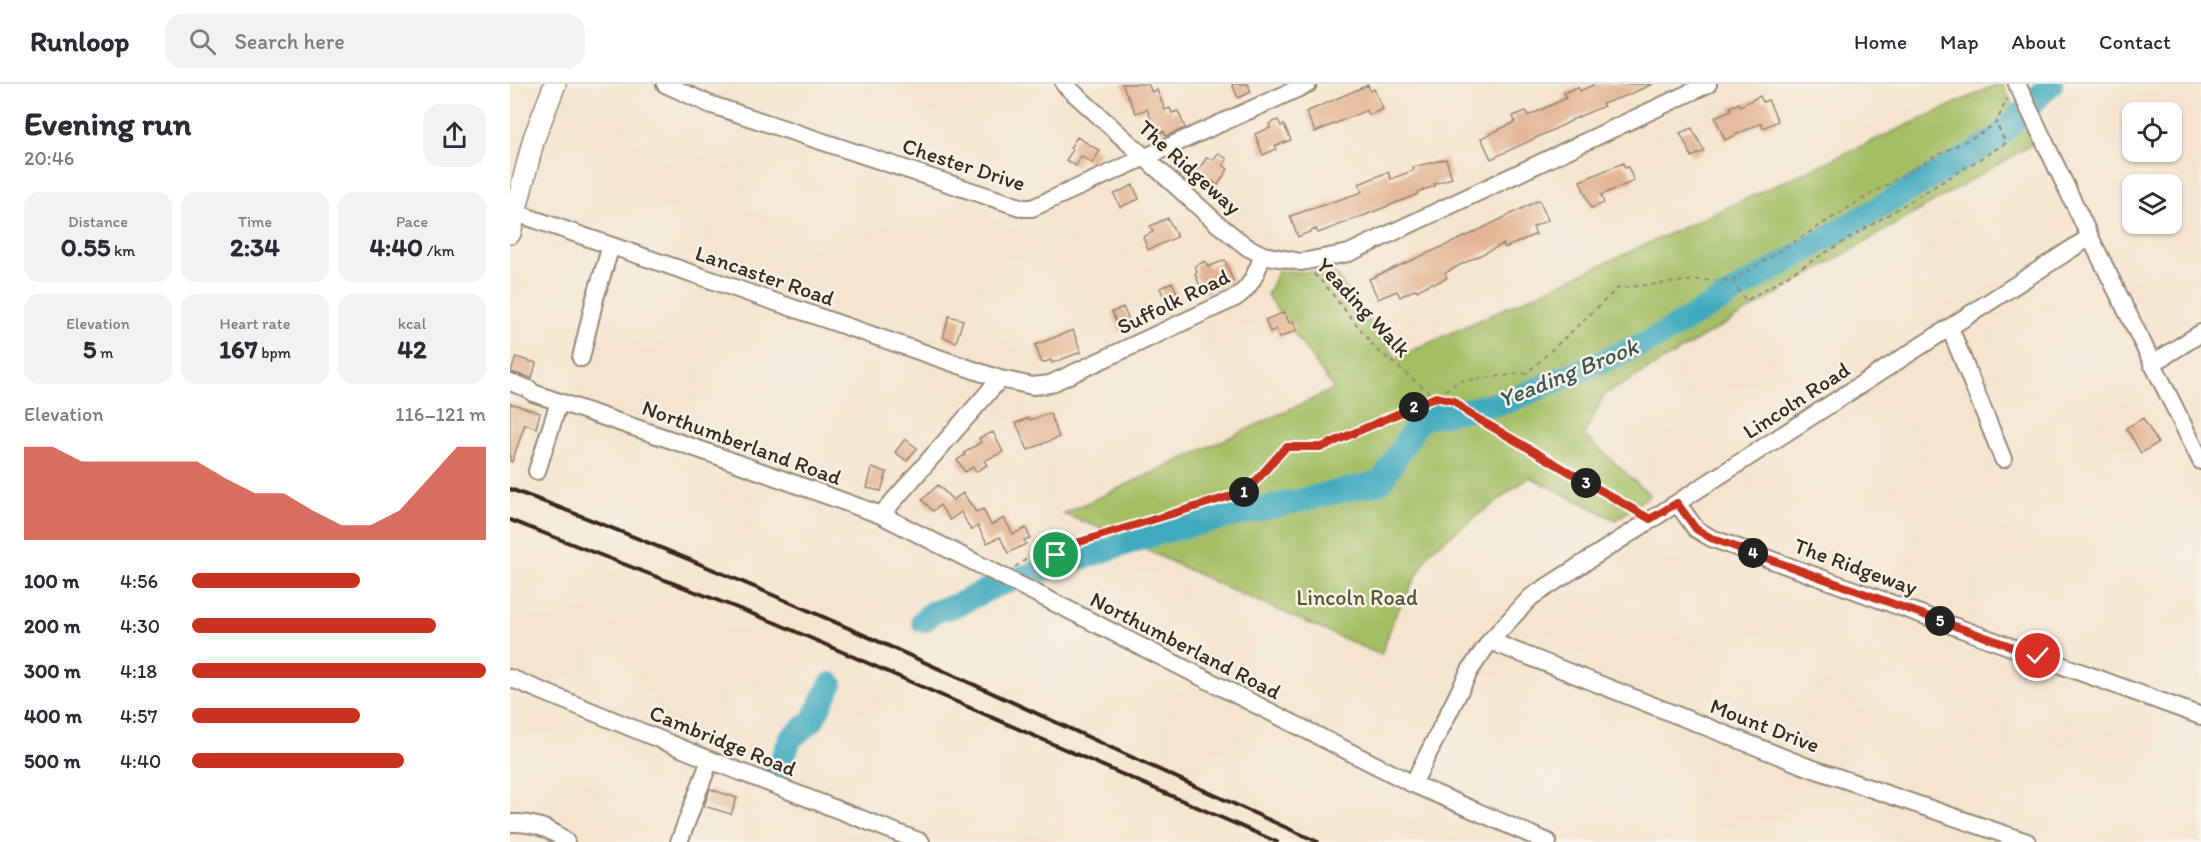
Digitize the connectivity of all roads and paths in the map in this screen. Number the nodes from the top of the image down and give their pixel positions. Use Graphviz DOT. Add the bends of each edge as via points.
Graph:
graph roads {
  1 [pos="555,84"];
  2 [pos="665,84"];
  3 [pos="1064,84"];
  4 [pos="1308,84"];
  5 [pos="1708,84"];
  6 [pos="2013,91"];
  7 [pos="1996,123"];
  8 [pos="1144,157"];
  9 [pos="512,219"];
  10 [pos="2090,237"];
  11 [pos="611,246"];
  12 [pos="1263,255"];
  13 [pos="1301,262"];
  14 [pos="1732,282"];
  15 [pos="1950,328"];
  16 [pos="2201,333"];
  17 [pos="581,358"];
  18 [pos="2152,364"];
  19 [pos="1000,379"];
  20 [pos="510,382"];
  21 [pos="510,389"];
  22 [pos="533,393"];
  23 [pos="1436,397"];
  24 [pos="559,402"];
  25 [pos="2003,459"];
  26 [pos="2201,460"];
  27 [pos="537,471"];
  28 [pos="1677,503"];
  29 [pos="881,515"];
  30 [pos="1650,519"];
  31 [pos="1002,568"];
  32 [pos="1490,641"];
  33 [pos="510,678"];
  34 [pos="2201,716"];
  35 [pos="710,760"];
  36 [pos="1413,784"];
  37 [pos="510,823"];
  38 [pos="566,842"];
  39 [pos="679,842"];
  40 [pos="921,842"];
  41 [pos="1548,842"];
  42 [pos="2027,842"];
  1 -- 9 [label="main road" via="534,138"];
  2 -- 8 [label="street, Chester Drive" via="709,104 1023,208 1032,208"];
  3 -- 8 [label="street, The Ridgeway"];
  4 -- 8 [label="street, Chester Drive"];
  5 -- 13 [label="street" via="1349,253"];
  6 -- 7 [label="path"];
  6 -- 10 [label="street" via="2029,112"];
  7 -- 14 [label="path" via="1932,158"];
  7 -- 14 [label="path" via="2006,143 1746,301"];
  8 -- 12 [label="street, The Ridgeway" via="1219,225"];
  9 -- 11 [label="street, Lancaster Road"];
  10 -- 15 [label="street, Lincoln Road"];
  10 -- 18 [label="street"];
  11 -- 17 [label="street"];
  11 -- 19 [label="street, Lancaster Road"];
  12 -- 13 [label="street"];
  12 -- 19 [label="street, Suffolk Road" via="1252,283 1235,298 1050,384 1032,386"];
  13 -- 23 [label="path, Yeading Walk" via="1325,285 1377,350"];
  14 -- 23 [label="path" via="1696,280 1618,288 1527,373 1460,381"];
  15 -- 25 [label="street"];
  15 -- 28 [label="street, Lincoln Road"];
  16 -- 18 [label="street"];
  18 -- 26 [label="street"];
  19 -- 29 [label="street"];
  20 -- 22 [label="street, Northumberland Road"];
  21 -- 22 [label="street, Northumberland Road"];
  22 -- 24 [label="street, Northumberland Road"];
  23 -- 30 [label="path, Yeading Walk" via="1454,401 1468,413"];
  23 -- 31 [label="path" via="1322,447 1286,447 1247,491 1076,543 1056,555 1032,555 1014,568"];
  24 -- 27 [label="street"];
  24 -- 29 [label="street, Northumberland Road"];
  28 -- 30 [label="street, Lincoln Road"];
  28 -- 34 [label="street, The Ridgeway" via="1696,529 1711,538"];
  29 -- 31 [label="street, Northumberland Road"];
  30 -- 32 [label="street, Lincoln Road" via="1531,597"];
  31 -- 36 [label="street, Northumberland Road" via="1025,587"];
  32 -- 36 [label="street, Lincoln Road" via="1470,670"];
  32 -- 42 [label="street, Mount Drive" via="1805,766"];
  33 -- 35 [label="street, Cambridge Road"];
  35 -- 39 [label="street"];
  35 -- 40 [label="street, Cambridge Road"];
  36 -- 41 [label="street, Northumberland Road"];
  37 -- 38 [label="street" via="539,826"];
}
